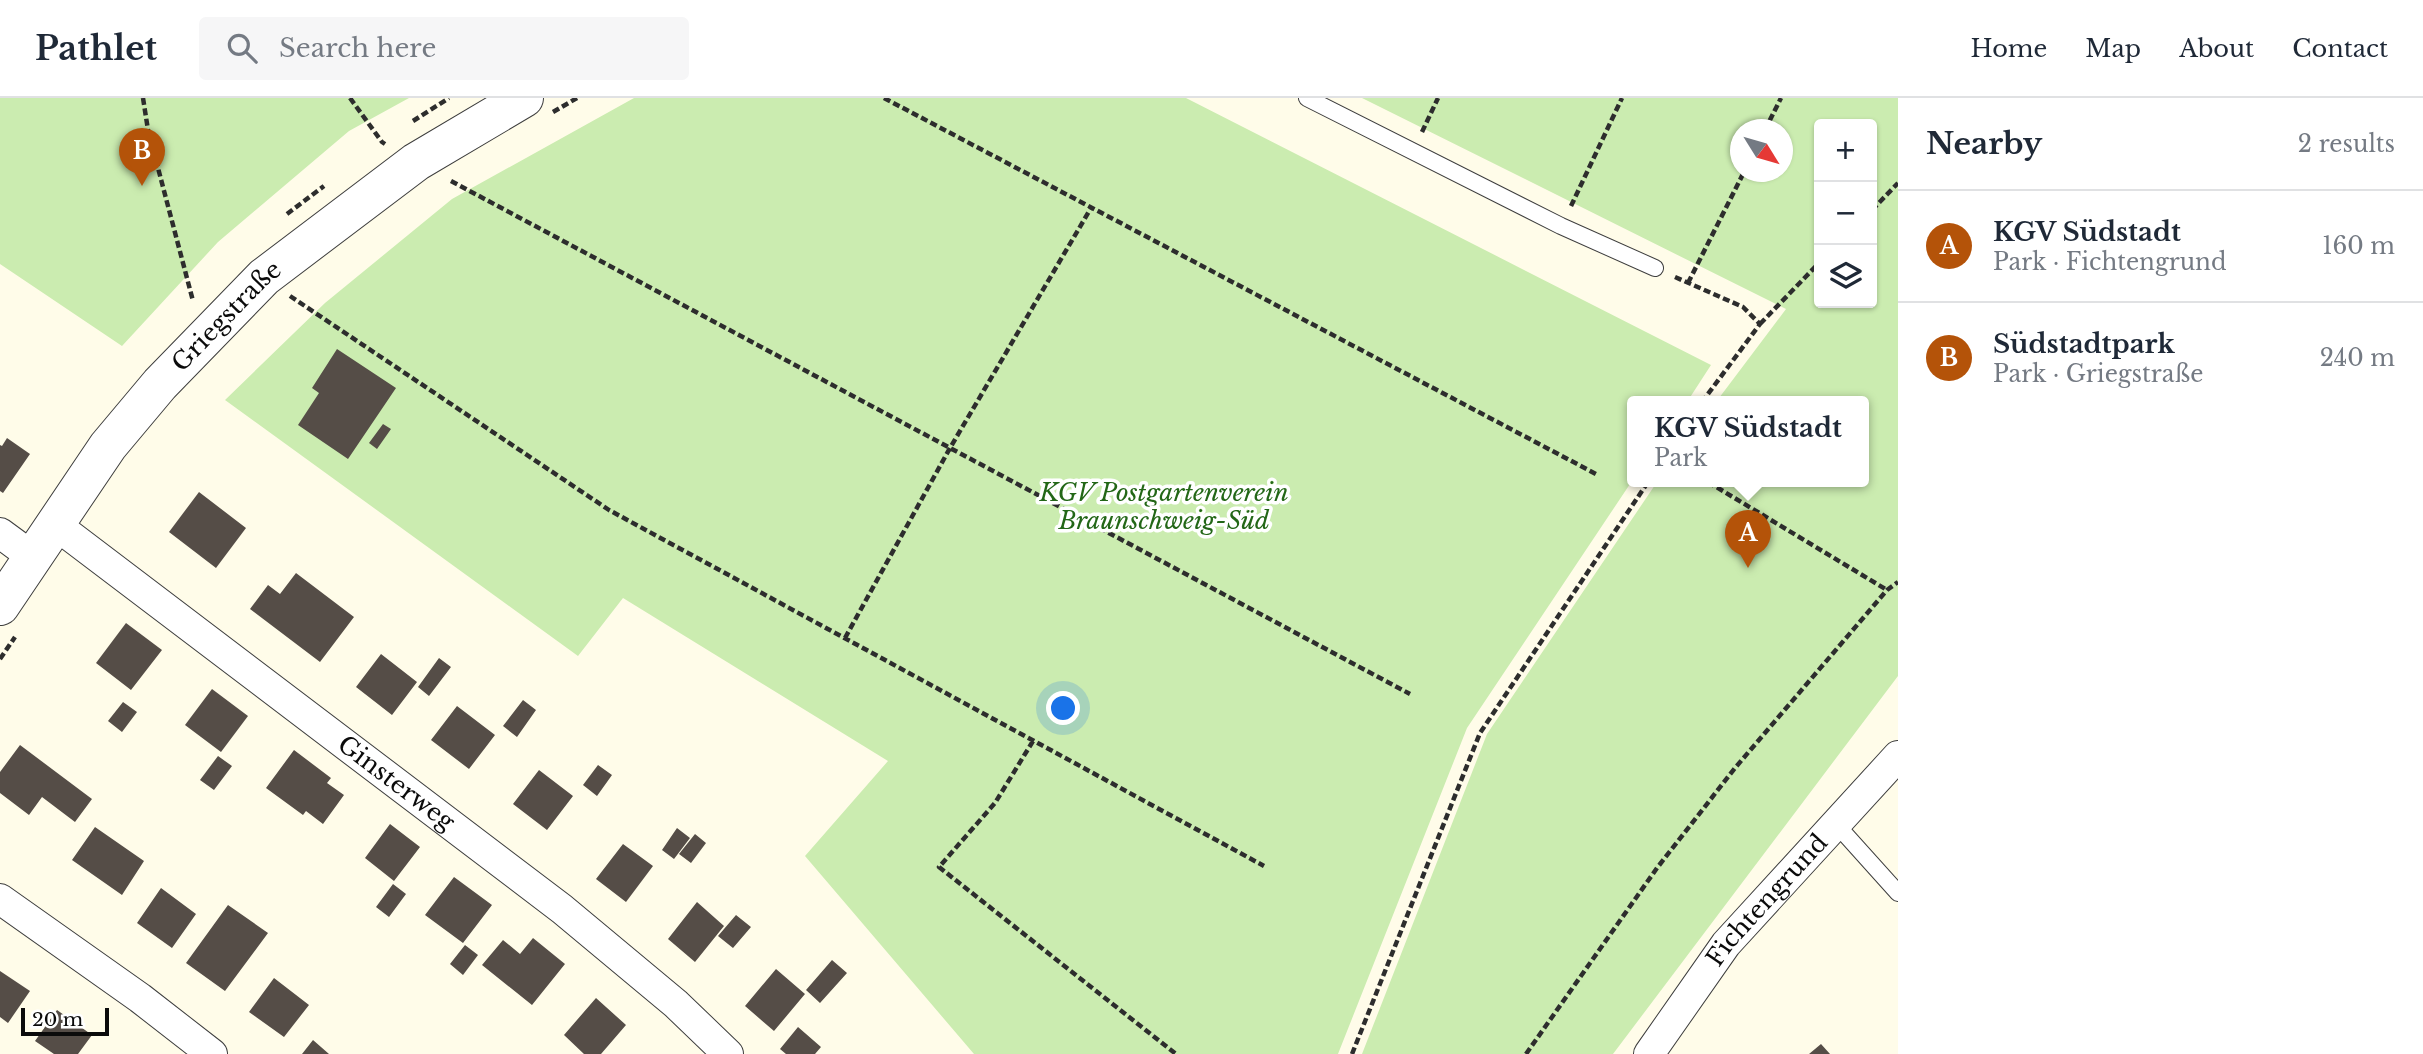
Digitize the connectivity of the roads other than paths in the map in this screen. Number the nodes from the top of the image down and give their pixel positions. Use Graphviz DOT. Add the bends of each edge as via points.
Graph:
graph roads {
  1 [pos="1307,98"];
  2 [pos="533,108"];
  3 [pos="1655,268"];
  4 [pos="56,524"];
  5 [pos="0,533"];
  6 [pos="34,558"];
  7 [pos="11,617"];
  8 [pos="1898,756"];
  9 [pos="1836,824"];
  10 [pos="1898,893"];
  11 [pos="0,899"];
  12 [pos="212,1054"];
  13 [pos="728,1054"];
  14 [pos="1649,1054"];
  1 -- 3 [label="lane" via="1561,226"];
  2 -- 4 [label="street, Griegstraße" via="416,162 283,291 160,384 108,446"];
  4 -- 6 [label="street, Griegstraße"];
  4 -- 13 [label="street, Ginsterweg" via="562,909"];
  5 -- 6 [label="street"];
  6 -- 7 [label="street, Griegstraße"];
  8 -- 9 [label="street, Fichtengrund"];
  9 -- 10 [label="lane"];
  9 -- 14 [label="street, Fichtengrund" via="1726,944"];
  11 -- 12 [label="street"];
}
